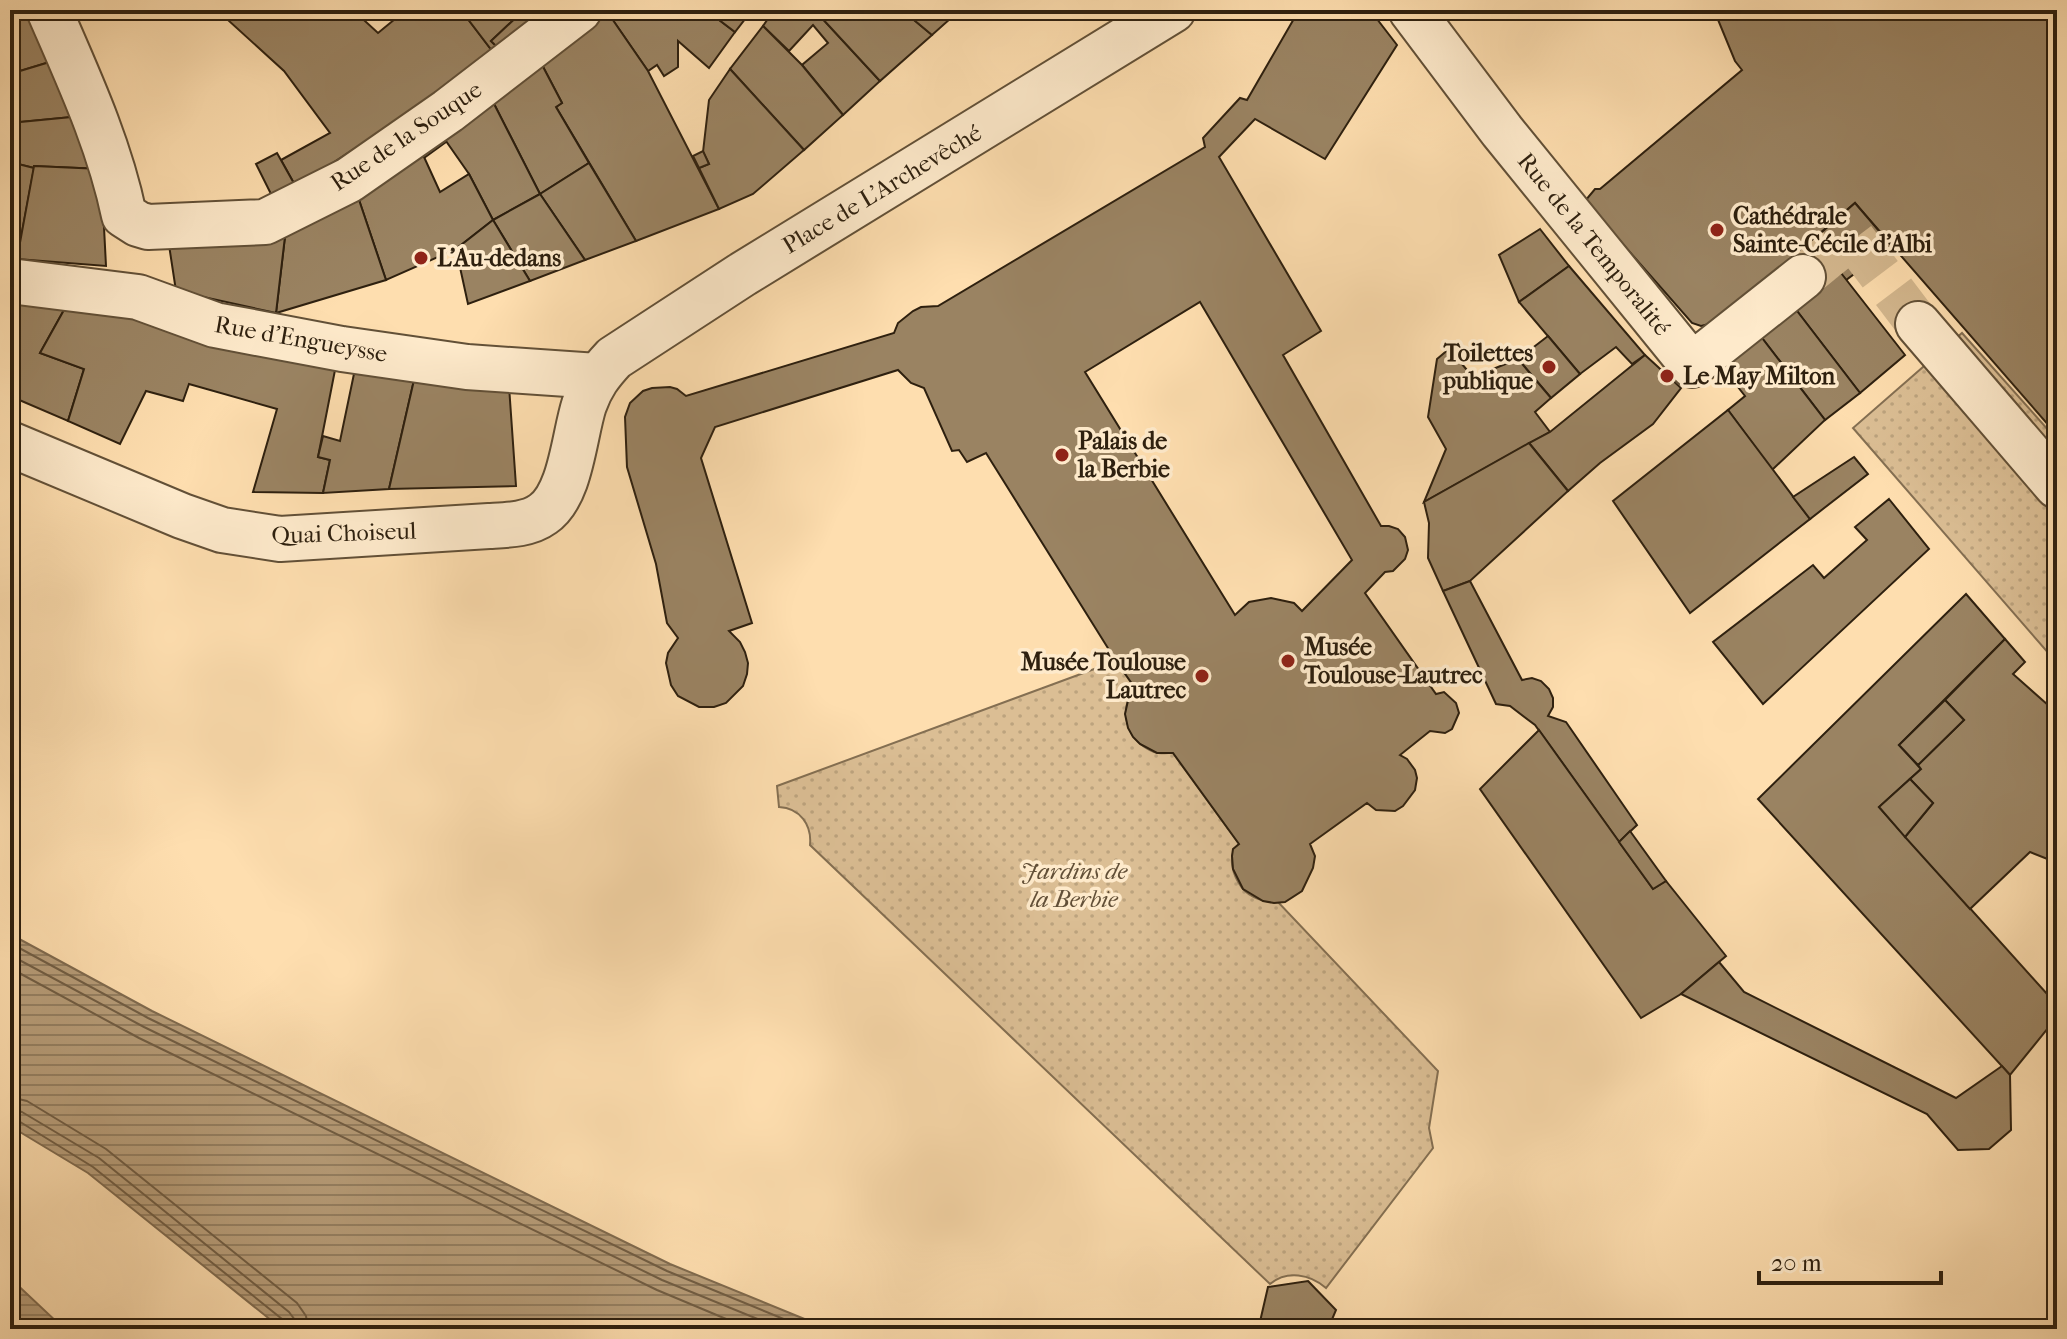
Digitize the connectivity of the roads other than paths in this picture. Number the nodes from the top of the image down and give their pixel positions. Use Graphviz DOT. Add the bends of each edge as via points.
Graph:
graph roads {
  1 [pos="49,10"];
  2 [pos="579,10"];
  3 [pos="1173,10"];
  4 [pos="1411,10"];
  5 [pos="1803,277"];
  6 [pos="10,281"];
  7 [pos="1918,324"];
  8 [pos="597,376"];
  9 [pos="10,444"];
  10 [pos="2057,486"];
  1 -- 2 [label="street, Rue de la Souque" via="95,117 124,215 148,227 265,222 349,180"];
  3 -- 8 [label="street, Place de L'Archevêché" via="743,274 614,358"];
  4 -- 5 [label="street, Rue de la Temporalité" via="1692,365"];
  6 -- 8 [label="street, Rue d'Engueysse" via="138,297 215,325 342,349 467,367"];
  7 -- 10 [label="street"];
  8 -- 9 [label="street, Quai Choiseul" via="553,505 521,523 280,539 222,530 182,516"];
}
